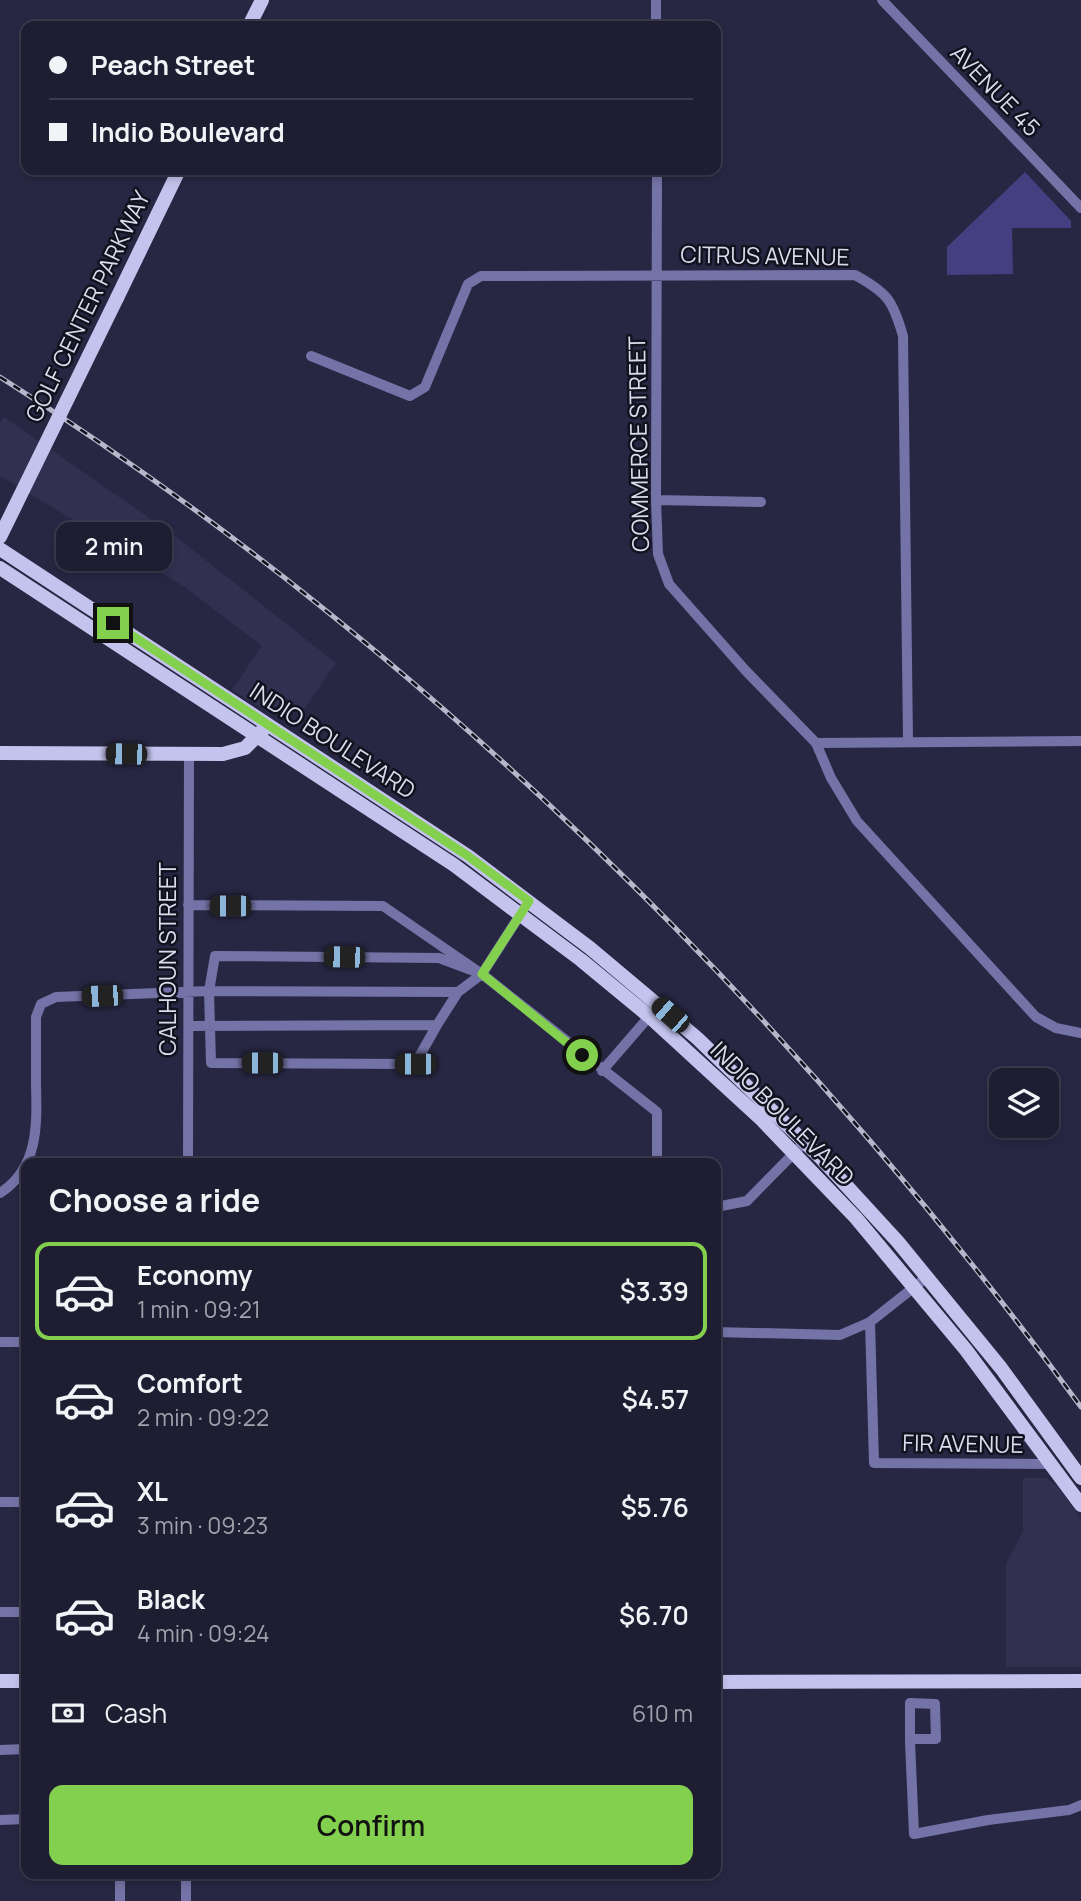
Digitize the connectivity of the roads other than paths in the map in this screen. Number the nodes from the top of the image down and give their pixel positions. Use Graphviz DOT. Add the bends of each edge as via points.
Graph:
graph roads {
  1 [pos="262,0"];
  2 [pos="656,0"];
  3 [pos="881,0"];
  4 [pos="252,21"];
  5 [pos="656,21"];
  6 [pos="177,175"];
  7 [pos="657,175"];
  8 [pos="1081,208"];
  9 [pos="657,274"];
  10 [pos="311,356"];
  11 [pos="656,500"];
  12 [pos="761,502"];
  13 [pos="0,537"];
  14 [pos="0,549"];
  15 [pos="0,568"];
  16 [pos="269,724"];
  17 [pos="258,736"];
  18 [pos="908,741"];
  19 [pos="1081,741"];
  20 [pos="816,743"];
  21 [pos="0,753"];
  22 [pos="189,754"];
  23 [pos="188,905"];
  24 [pos="525,907"];
  25 [pos="482,974"];
  26 [pos="209,992"];
  27 [pos="458,992"];
  28 [pos="189,993"];
  29 [pos="654,1011"];
  30 [pos="211,1024"];
  31 [pos="437,1025"];
  32 [pos="189,1026"];
  33 [pos="1081,1033"];
  34 [pos="211,1063"];
  35 [pos="189,1064"];
  36 [pos="602,1071"];
  37 [pos="800,1147"];
  38 [pos="28,1158"];
  39 [pos="188,1158"];
  40 [pos="657,1158"];
  41 [pos="21,1172"];
  42 [pos="0,1192"];
  43 [pos="721,1206"];
  44 [pos="921,1282"];
  45 [pos="870,1322"];
  46 [pos="721,1332"];
  47 [pos="0,1342"];
  48 [pos="21,1342"];
  49 [pos="1051,1464"];
  50 [pos="1081,1478"];
  51 [pos="0,1502"];
  52 [pos="21,1502"];
  53 [pos="1081,1505"];
  54 [pos="0,1612"];
  55 [pos="21,1612"];
  56 [pos="0,1681"];
  57 [pos="21,1681"];
  58 [pos="1081,1681"];
  59 [pos="721,1682"];
  60 [pos="910,1739"];
  61 [pos="21,1749"];
  62 [pos="0,1750"];
  63 [pos="1081,1805"];
  64 [pos="1069,1810"];
  65 [pos="1081,1815"];
  66 [pos="21,1819"];
  67 [pos="0,1820"];
  68 [pos="120,1879"];
  69 [pos="186,1879"];
  70 [pos="120,1901"];
  71 [pos="186,1901"];
  1 -- 4 [label="main road"];
  2 -- 5 [label="street"];
  3 -- 8 [label="street, AVENUE 45"];
  6 -- 13 [label="main road, GOLF CENTER PARKWAY, bridge"];
  7 -- 9 [label="street, COMMERCE STREET"];
  9 -- 10 [label="street, CITRUS AVENUE" via="481,276 468,284 425,387 410,396"];
  9 -- 11 [label="street, COMMERCE STREET"];
  9 -- 18 [label="street, CITRUS AVENUE" via="855,275 880,288 896,313 903,336"];
  11 -- 12 [label="street"];
  11 -- 20 [label="street, COMMERCE STREET" via="658,554 669,584"];
  14 -- 16 [label="main road, INDIO BOULEVARD"];
  15 -- 17 [label="main road, INDIO BOULEVARD"];
  16 -- 17 [label="main road"];
  16 -- 24 [label="main road, INDIO BOULEVARD" via="468,856"];
  17 -- 22 [label="main road" via="235,752"];
  17 -- 24 [label="main road, INDIO BOULEVARD"];
  18 -- 19 [label="street"];
  18 -- 20 [label="street"];
  20 -- 33 [label="street" via="857,821 1036,1017 1056,1028"];
  21 -- 22 [label="main road"];
  22 -- 23 [label="street, CALHOUN STREET"];
  23 -- 25 [label="street" via="383,906"];
  23 -- 28 [label="street, CALHOUN STREET"];
  24 -- 25 [label="street"];
  24 -- 29 [label="main road, INDIO BOULEVARD"];
  25 -- 26 [label="street" via="439,958 215,956"];
  25 -- 27 [label="street"];
  25 -- 36 [label="street"];
  26 -- 27 [label="street"];
  26 -- 28 [label="street"];
  26 -- 30 [label="street"];
  27 -- 31 [label="street"];
  28 -- 32 [label="street, CALHOUN STREET"];
  28 -- 38 [label="street" via="56,998 41,1004 36,1017 37,1123"];
  29 -- 36 [label="street"];
  29 -- 37 [label="main road, INDIO BOULEVARD" via="724,1084"];
  30 -- 31 [label="street"];
  30 -- 32 [label="street"];
  30 -- 34 [label="street"];
  31 -- 34 [label="street" via="415,1064"];
  32 -- 35 [label="street, CALHOUN STREET"];
  34 -- 35 [label="street"];
  35 -- 39 [label="street, CALHOUN STREET"];
  36 -- 40 [label="street" via="657,1112"];
  37 -- 43 [label="street" via="747,1201"];
  37 -- 44 [label="main road, INDIO BOULEVARD" via="856,1218"];
  41 -- 42 [label="street"];
  44 -- 45 [label="street"];
  44 -- 49 [label="main road, INDIO BOULEVARD"];
  44 -- 50 [label="main road, INDIO BOULEVARD" via="1001,1368"];
  45 -- 46 [label="street" via="840,1335"];
  45 -- 49 [label="street, FIR AVENUE" via="874,1463"];
  47 -- 48 [label="street"];
  49 -- 53 [label="main road, INDIO BOULEVARD"];
  51 -- 52 [label="street"];
  54 -- 55 [label="street"];
  56 -- 57 [label="main road"];
  58 -- 59 [label="main road"];
  60 -- 64 [label="street" via="914,1834"];
  61 -- 62 [label="street"];
  63 -- 64 [label="street"];
  64 -- 65 [label="street"];
  66 -- 67 [label="street"];
  68 -- 70 [label="street"];
  69 -- 71 [label="street"];
}
